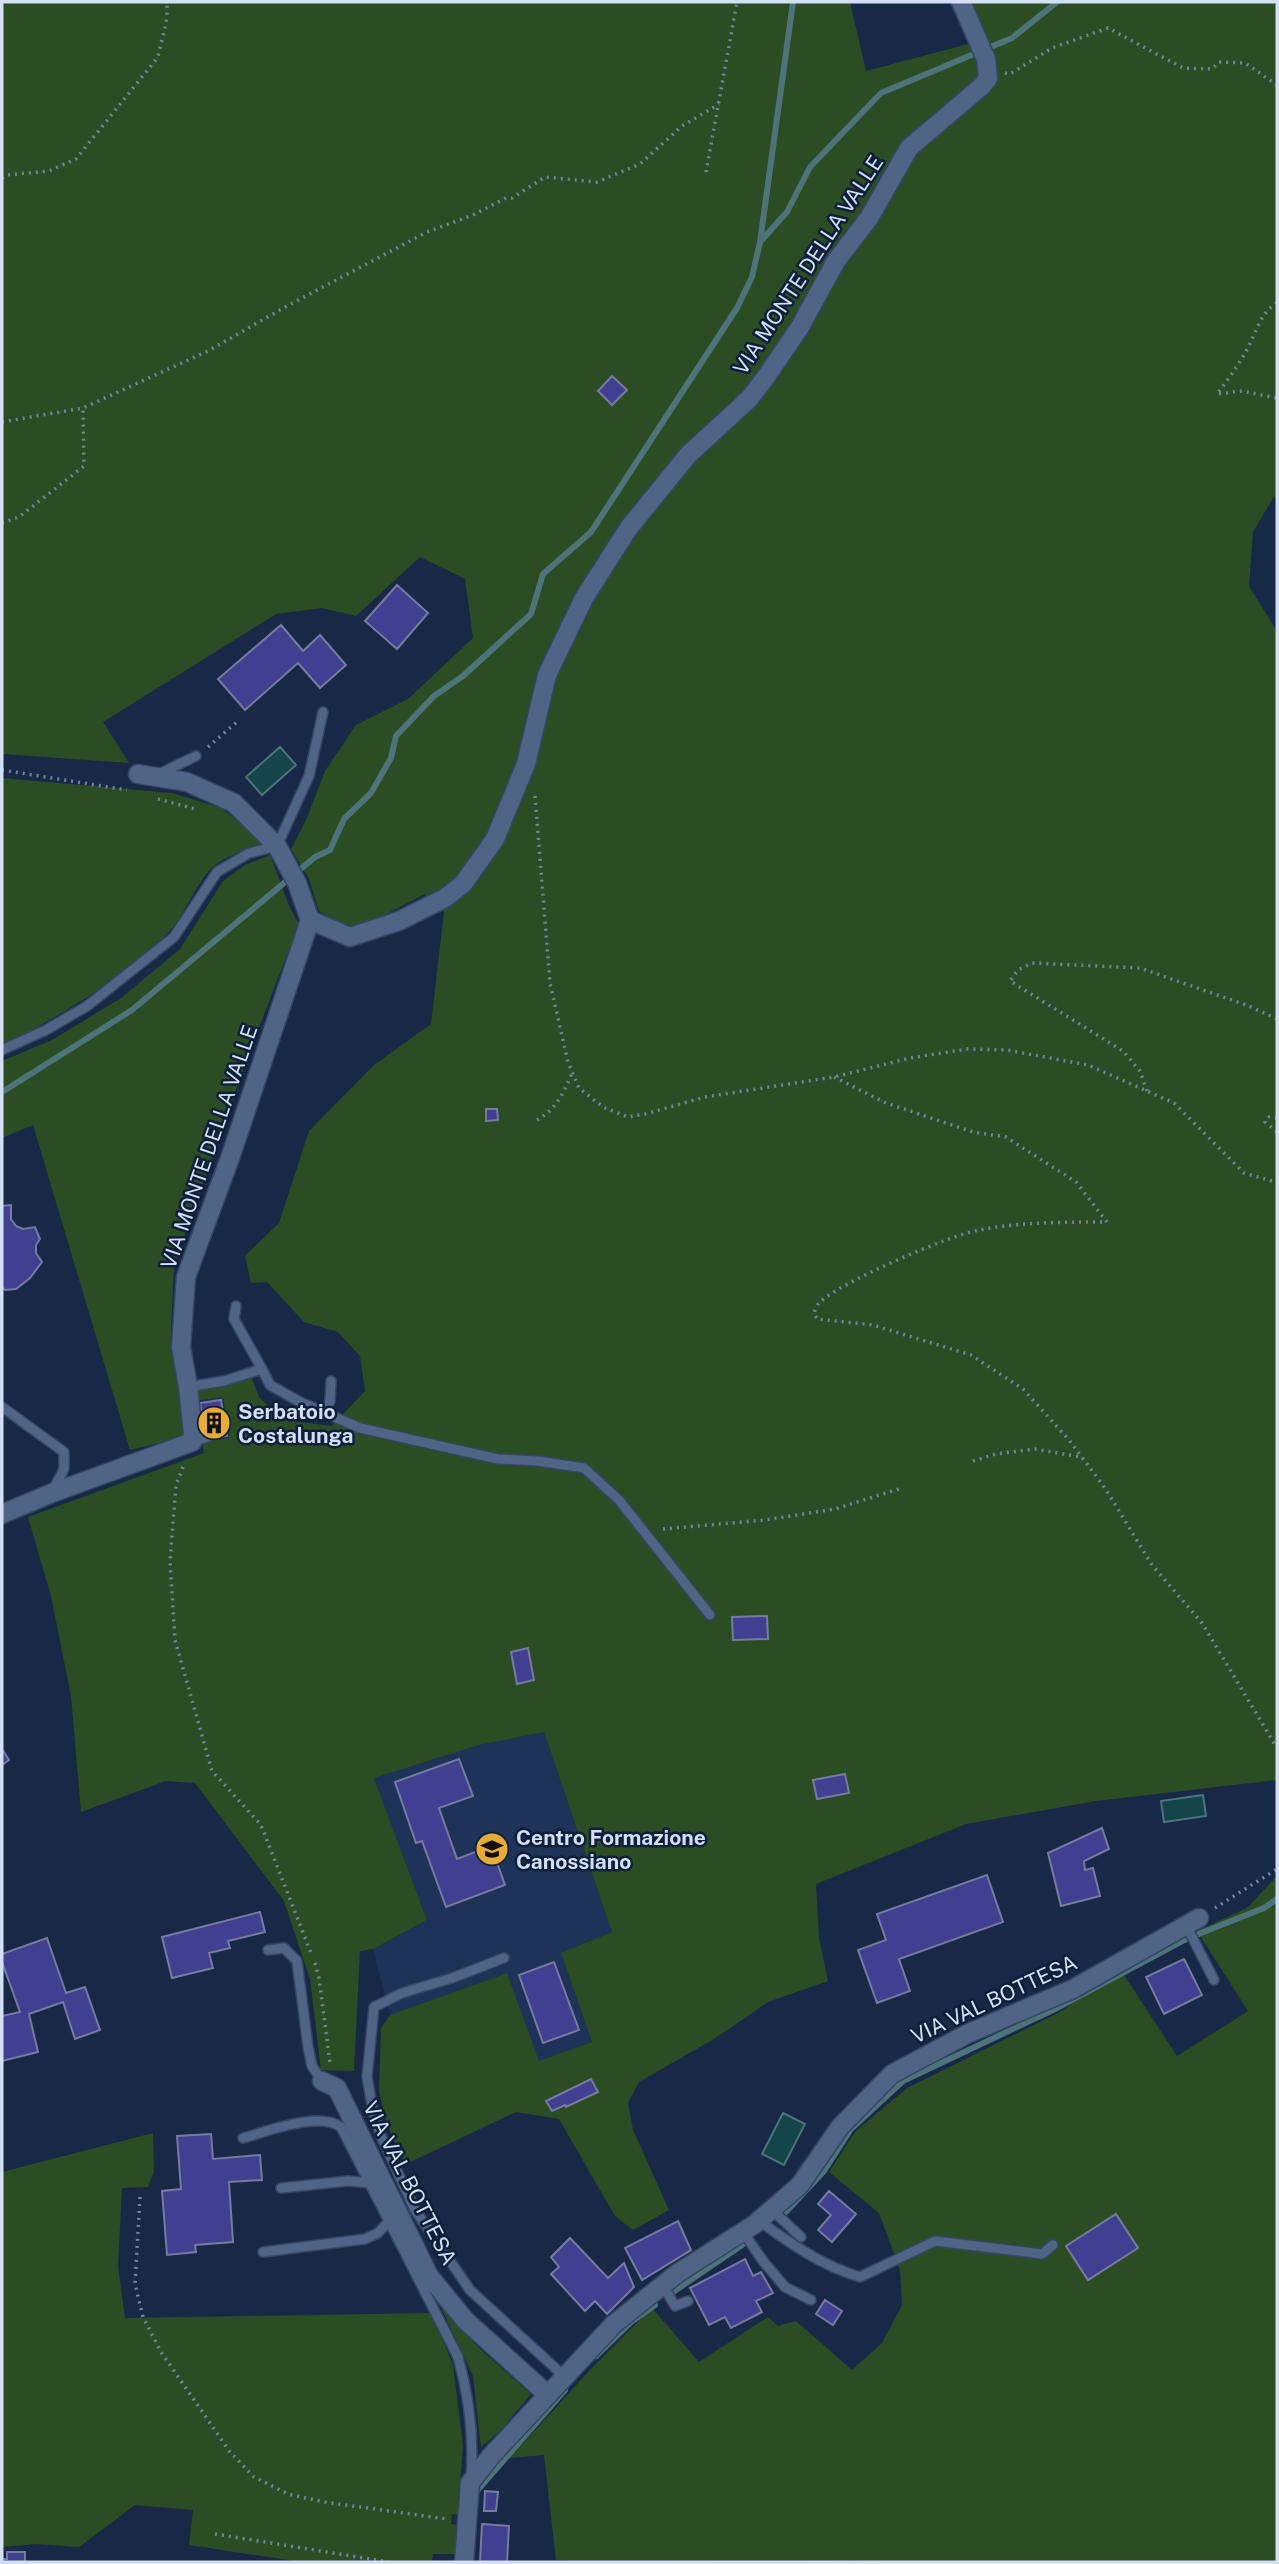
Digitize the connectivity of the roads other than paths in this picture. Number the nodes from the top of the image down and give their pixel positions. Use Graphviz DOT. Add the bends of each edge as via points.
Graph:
graph roads {
  1 [pos="961,2"];
  2 [pos="323,712"];
  3 [pos="196,756"];
  4 [pos="141,781"];
  5 [pos="277,846"];
  6 [pos="310,920"];
  7 [pos="2,1050"];
  8 [pos="236,1306"];
  9 [pos="262,1369"];
  10 [pos="331,1381"];
  11 [pos="188,1387"];
  12 [pos="2,1407"];
  13 [pos="325,1413"];
  14 [pos="52,1493"];
  15 [pos="2,1514"];
  16 [pos="710,1615"];
  17 [pos="1192,1921"];
  18 [pos="268,1950"];
  19 [pos="504,1958"];
  20 [pos="1214,1980"];
  21 [pos="329,2085"];
  22 [pos="243,2138"];
  23 [pos="370,2183"];
  24 [pos="281,2188"];
  25 [pos="766,2215"];
  26 [pos="390,2221"];
  27 [pos="743,2232"];
  28 [pos="801,2237"];
  29 [pos="1053,2245"];
  30 [pos="262,2252"];
  31 [pos="663,2285"];
  32 [pos="811,2300"];
  33 [pos="688,2301"];
  34 [pos="565,2377"];
  35 [pos="548,2395"];
  36 [pos="470,2483"];
  37 [pos="464,2562"];
  1 -- 6 [label="street, VIA MONTE DELLA VALLE" via="988,78 909,148 869,218 836,261 800,327 749,399 688,455 628,529 584,598 547,675 526,764 495,839 463,884 399,921 350,937"];
  2 -- 5 [label="lane" via="309,776"];
  3 -- 4 [label="lane"];
  4 -- 5 [label="street" via="199,786 234,803"];
  5 -- 6 [label="street"];
  5 -- 7 [label="lane" via="248,853 217,872 174,937 87,1006"];
  6 -- 11 [label="street, VIA MONTE DELLA VALLE" via="186,1277 181,1347"];
  8 -- 9 [label="lane" via="234,1319"];
  9 -- 11 [label="lane"];
  9 -- 13 [label="lane" via="270,1385"];
  10 -- 13 [label="lane"];
  11 -- 14 [label="street, VIA MONTE DELLA VALLE" via="200,1440"];
  12 -- 14 [label="lane" via="64,1452 64,1469"];
  13 -- 16 [label="lane" via="360,1428 428,1445 498,1459 584,1468 619,1500"];
  14 -- 15 [label="street"];
  17 -- 20 [label="lane" via="1197,1946"];
  17 -- 25 [label="street, VIA VAL BOTTESA" via="1073,1989 968,2033 892,2074 841,2127 800,2185"];
  18 -- 21 [label="lane" via="284,1948 297,1961 312,2066"];
  19 -- 34 [label="lane" via="374,2007 367,2077 373,2111 395,2169 441,2250 470,2290"];
  21 -- 35 [label="street, VIA VAL BOTTESA" via="429,2276 465,2320"];
  22 -- 23 [label="lane" via="314,2120 333,2121 341,2127"];
  23 -- 24 [label="lane"];
  23 -- 26 [label="lane"];
  25 -- 27 [label="street, VIA VAL BOTTESA"];
  25 -- 28 [label="lane"];
  25 -- 29 [label="lane" via="788,2243 860,2277 935,2241 1042,2254"];
  26 -- 30 [label="lane" via="365,2239"];
  26 -- 36 [label="lane" via="458,2357 467,2388 473,2454"];
  27 -- 31 [label="street, VIA VAL BOTTESA"];
  27 -- 32 [label="lane" via="785,2287"];
  31 -- 33 [label="lane" via="675,2306"];
  31 -- 34 [label="street, VIA VAL BOTTESA" via="614,2324"];
  34 -- 35 [label="street, VIA VAL BOTTESA"];
  35 -- 36 [label="street, VIA VAL BOTTESA"];
  36 -- 37 [label="street"];
}
